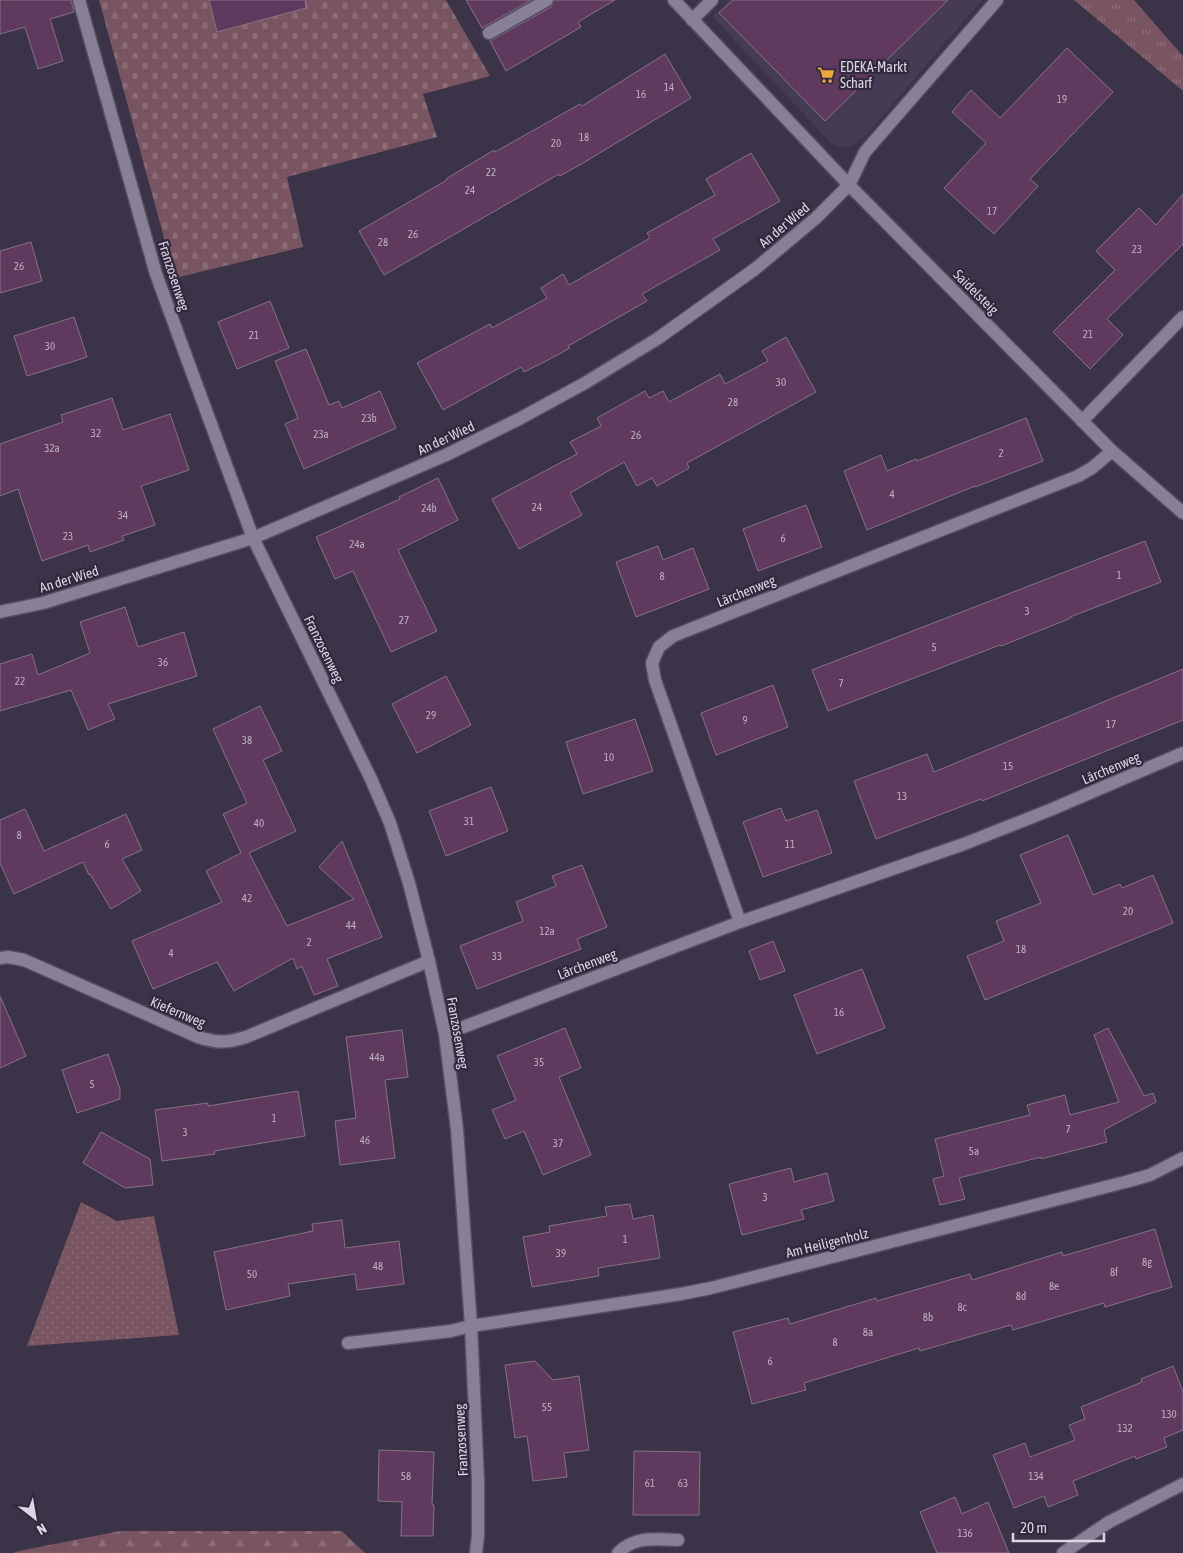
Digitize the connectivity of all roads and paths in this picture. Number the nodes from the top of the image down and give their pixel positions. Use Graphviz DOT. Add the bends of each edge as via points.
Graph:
graph roads {
  1 [pos="79,0"];
  2 [pos="547,0"];
  3 [pos="674,0"];
  4 [pos="712,0"];
  5 [pos="997,0"];
  6 [pos="692,20"];
  7 [pos="489,33"];
  8 [pos="849,185"];
  9 [pos="1183,317"];
  10 [pos="1082,421"];
  11 [pos="1112,451"];
  12 [pos="1183,513"];
  13 [pos="253,538"];
  14 [pos="0,612"];
  15 [pos="1183,753"];
  16 [pos="740,922"];
  17 [pos="0,958"];
  18 [pos="429,961"];
  19 [pos="445,1034"];
  20 [pos="1183,1158"];
  21 [pos="471,1326"];
  22 [pos="348,1343"];
  23 [pos="1183,1484"];
  24 [pos="678,1540"];
  25 [pos="476,1553"];
  26 [pos="618,1553"];
  27 [pos="1063,1553"];
  1 -- 13 [label="street, Franzosenweg" via="156,274"];
  2 -- 7 [label="street"];
  3 -- 6 [label="street, Saidelsteig"];
  4 -- 6 [label="street"];
  5 -- 8 [label="street" via="865,152"];
  6 -- 8 [label="street, Saidelsteig"];
  8 -- 10 [label="street, Saidelsteig"];
  8 -- 13 [label="street, An der Wied" via="816,218 755,269 657,340 585,383 446,455"];
  9 -- 10 [label="street"];
  10 -- 11 [label="street, Saidelsteig"];
  11 -- 12 [label="street, Saidelsteig"];
  11 -- 16 [label="street, Lärchenweg" via="1078,476 673,636 659,647 652,663 655,680"];
  13 -- 14 [label="street, An der Wied" via="43,603"];
  13 -- 18 [label="street, Franzosenweg" via="390,823"];
  15 -- 16 [label="street, Lärchenweg" via="964,844"];
  16 -- 19 [label="street, Lärchenweg"];
  17 -- 18 [label="street, Kiefernweg" via="24,960 214,1042 246,1037"];
  18 -- 19 [label="street, Franzosenweg"];
  19 -- 21 [label="street, Franzosenweg" via="457,1129"];
  20 -- 21 [label="street, Am Heiligenholz" via="1136,1179 710,1288"];
  21 -- 22 [label="street"];
  21 -- 25 [label="street, Franzosenweg" via="478,1481"];
  23 -- 27 [label="street" via="1109,1522"];
  24 -- 26 [label="street" via="642,1540"];
}
